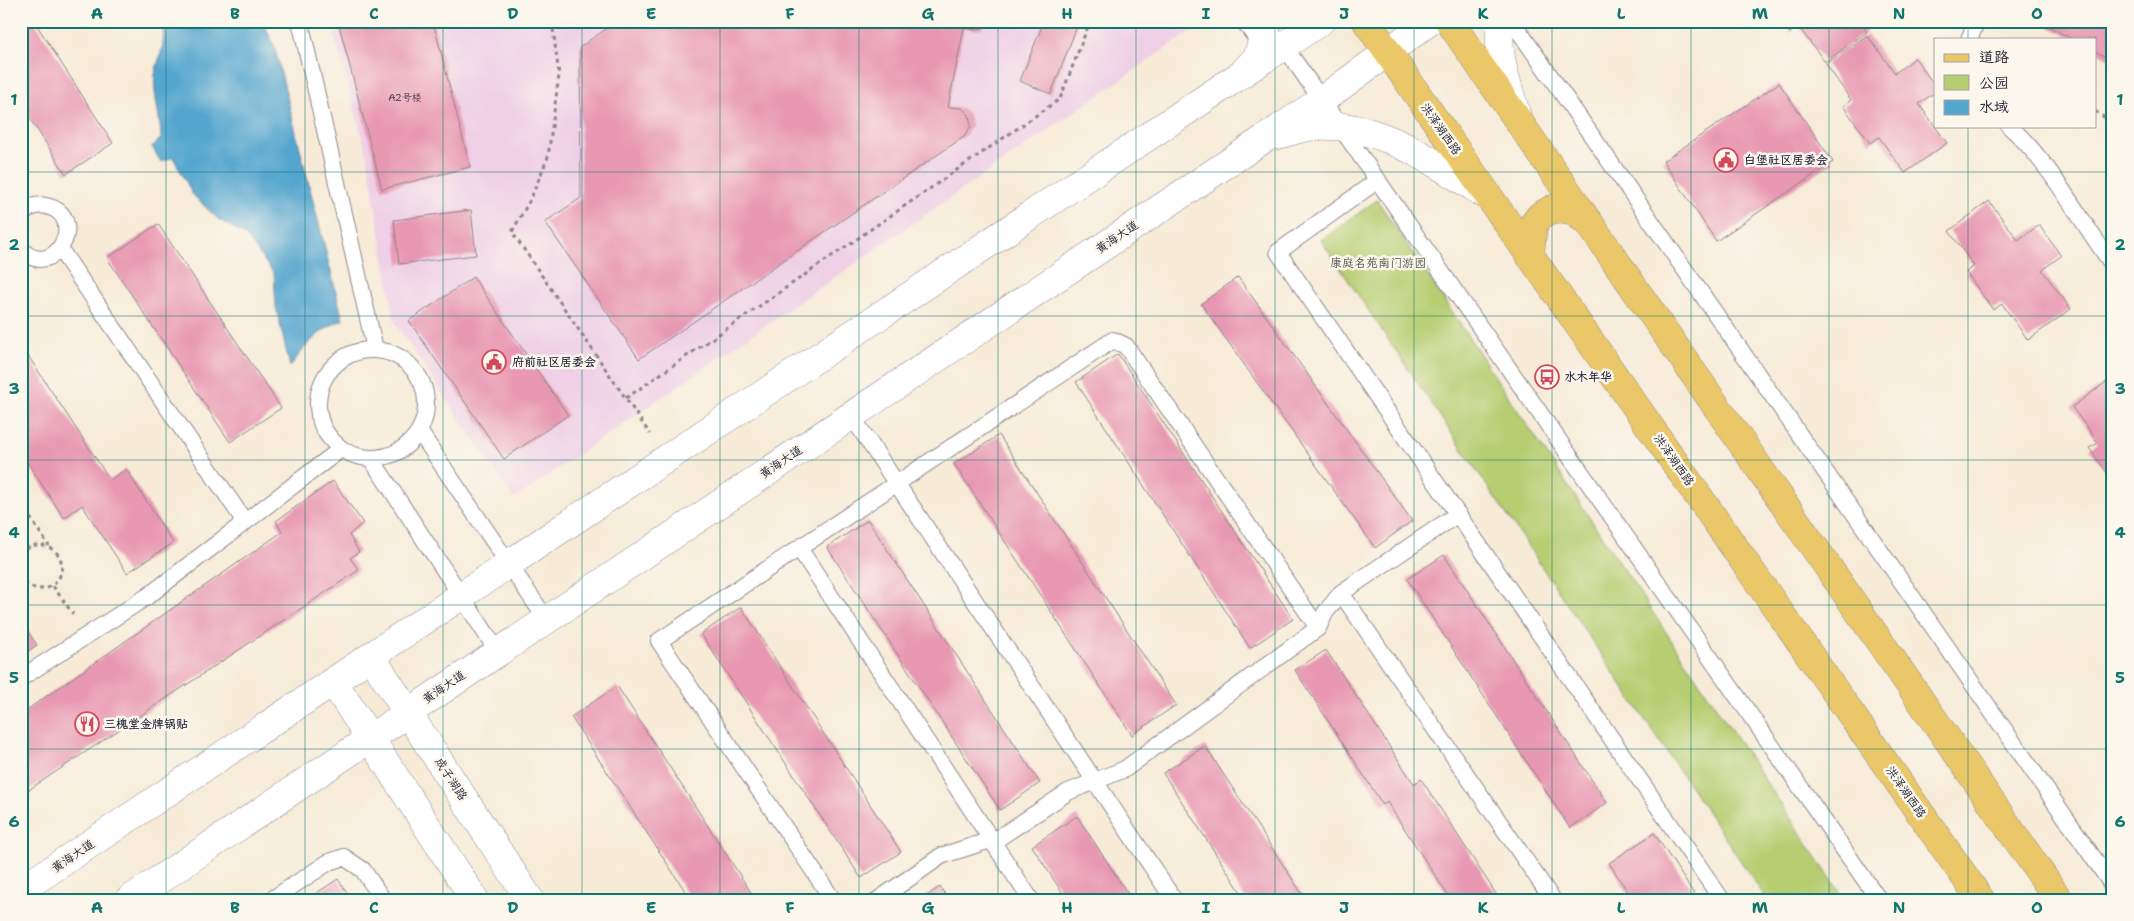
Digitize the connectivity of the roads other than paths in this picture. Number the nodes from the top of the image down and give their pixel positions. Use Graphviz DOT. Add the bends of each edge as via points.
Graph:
graph roads {
  1 [pos="300,21"];
  2 [pos="1244,21"];
  3 [pos="1322,21"];
  4 [pos="1366,21"];
  5 [pos="1430,21"];
  6 [pos="1449,21"];
  7 [pos="1501,21"];
  8 [pos="1512,21"];
  9 [pos="1977,21"];
  10 [pos="1968,38"];
  11 [pos="1270,42"];
  12 [pos="1388,51"];
  13 [pos="1322,100"];
  14 [pos="1518,120"];
  15 [pos="1341,127"];
  16 [pos="2011,128"];
  17 [pos="1264,138"];
  18 [pos="1378,180"];
  19 [pos="1488,196"];
  20 [pos="21,214"];
  21 [pos="1589,222"];
  22 [pos="21,249"];
  23 [pos="60,249"];
  24 [pos="1530,256"];
  25 [pos="2113,265"];
  26 [pos="375,349"];
  27 [pos="851,415"];
  28 [pos="419,431"];
  29 [pos="341,449"];
  30 [pos="372,460"];
  31 [pos="896,483"];
  32 [pos="1458,514"];
  33 [pos="246,522"];
  34 [pos="799,548"];
  35 [pos="510,565"];
  36 [pos="1341,593"];
  37 [pos="463,596"];
  38 [pos="546,620"];
  39 [pos="1318,628"];
  40 [pos="498,652"];
  41 [pos="372,658"];
  42 [pos="21,678"];
  43 [pos="334,684"];
  44 [pos="407,712"];
  45 [pos="368,738"];
  46 [pos="1095,781"];
  47 [pos="992,840"];
  48 [pos="2113,886"];
  49 [pos="21,890"];
  50 [pos="129,900"];
  51 [pos="271,900"];
  52 [pos="383,900"];
  53 [pos="476,900"];
  54 [pos="530,900"];
  55 [pos="833,900"];
  56 [pos="878,900"];
  57 [pos="1031,900"];
  58 [pos="1174,900"];
  59 [pos="1553,900"];
  60 [pos="1722,900"];
  61 [pos="1879,900"];
  62 [pos="1981,900"];
  63 [pos="2059,900"];
  1 -- 26 [label="lane"];
  2 -- 11 [label="lane"];
  3 -- 11 [label="street, 黄海大道"];
  4 -- 12 [label="main road, 洪泽湖西路"];
  5 -- 12 [label="street, 黄海大道"];
  6 -- 14 [label="main road"];
  7 -- 14 [label="street" via="1498,37 1501,62"];
  8 -- 48 [label="lane"];
  9 -- 10 [label="lane"];
  11 -- 13 [label="lane"];
  11 -- 35 [label="street, 黄海大道" via="1239,76"];
  12 -- 13 [label="street, 黄海大道"];
  12 -- 19 [label="main road, 洪泽湖西路"];
  13 -- 15 [label="lane"];
  13 -- 17 [label="street, 黄海大道"];
  14 -- 21 [label="main road"];
  15 -- 17 [label="street" via="1310,127"];
  15 -- 18 [label="lane"];
  15 -- 19 [label="street" via="1406,147"];
  16 -- 25 [label="lane" via="2044,167"];
  17 -- 27 [label="street, 黄海大道"];
  18 -- 32 [label="lane" via="1278,252"];
  18 -- 61 [label="lane"];
  19 -- 24 [label="main road, 洪泽湖西路"];
  20 -- 23 [label="lane" via="41,206 57,211 63,218 67,234"];
  21 -- 24 [label="main road" via="1569,209 1546,212 1533,226"];
  21 -- 63 [label="main road"];
  22 -- 23 [label="lane" via="38,258 46,258"];
  23 -- 33 [label="lane"];
  24 -- 62 [label="main road, 洪泽湖西路"];
  26 -- 28 [label="lane" via="393,353 408,363 420,378 426,395 426,414"];
  26 -- 29 [label="lane" via="357,351 341,358 328,370 320,386 317,404 320,421 328,437"];
  27 -- 31 [label="lane"];
  27 -- 38 [label="street, 黄海大道"];
  28 -- 30 [label="lane" via="408,445 392,455"];
  28 -- 35 [label="lane"];
  29 -- 30 [label="lane"];
  29 -- 33 [label="lane"];
  30 -- 37 [label="lane"];
  31 -- 34 [label="lane"];
  31 -- 39 [label="lane" via="1113,340 1126,346"];
  31 -- 46 [label="lane"];
  32 -- 36 [label="lane"];
  32 -- 60 [label="lane"];
  33 -- 42 [label="lane" via="148,596"];
  34 -- 47 [label="lane"];
  34 -- 55 [label="lane" via="659,641"];
  35 -- 37 [label="street, 黄海大道"];
  35 -- 38 [label="lane"];
  36 -- 39 [label="lane"];
  36 -- 59 [label="lane"];
  37 -- 40 [label="lane"];
  37 -- 41 [label="street, 黄海大道"];
  38 -- 40 [label="street, 黄海大道"];
  39 -- 46 [label="lane" via="1125,768"];
  40 -- 44 [label="street, 黄海大道"];
  41 -- 43 [label="street, 黄海大道"];
  41 -- 44 [label="street, 成子湖路"];
  43 -- 45 [label="street"];
  43 -- 49 [label="street, 黄海大道"];
  44 -- 45 [label="street, 黄海大道"];
  44 -- 54 [label="street, 成子湖路"];
  45 -- 50 [label="street, 黄海大道"];
  45 -- 53 [label="street"];
  46 -- 47 [label="lane" via="1068,792"];
  46 -- 58 [label="lane"];
  47 -- 56 [label="lane" via="941,856"];
  47 -- 57 [label="lane"];
  51 -- 52 [label="lane" via="329,862 344,857 363,870"];
}
